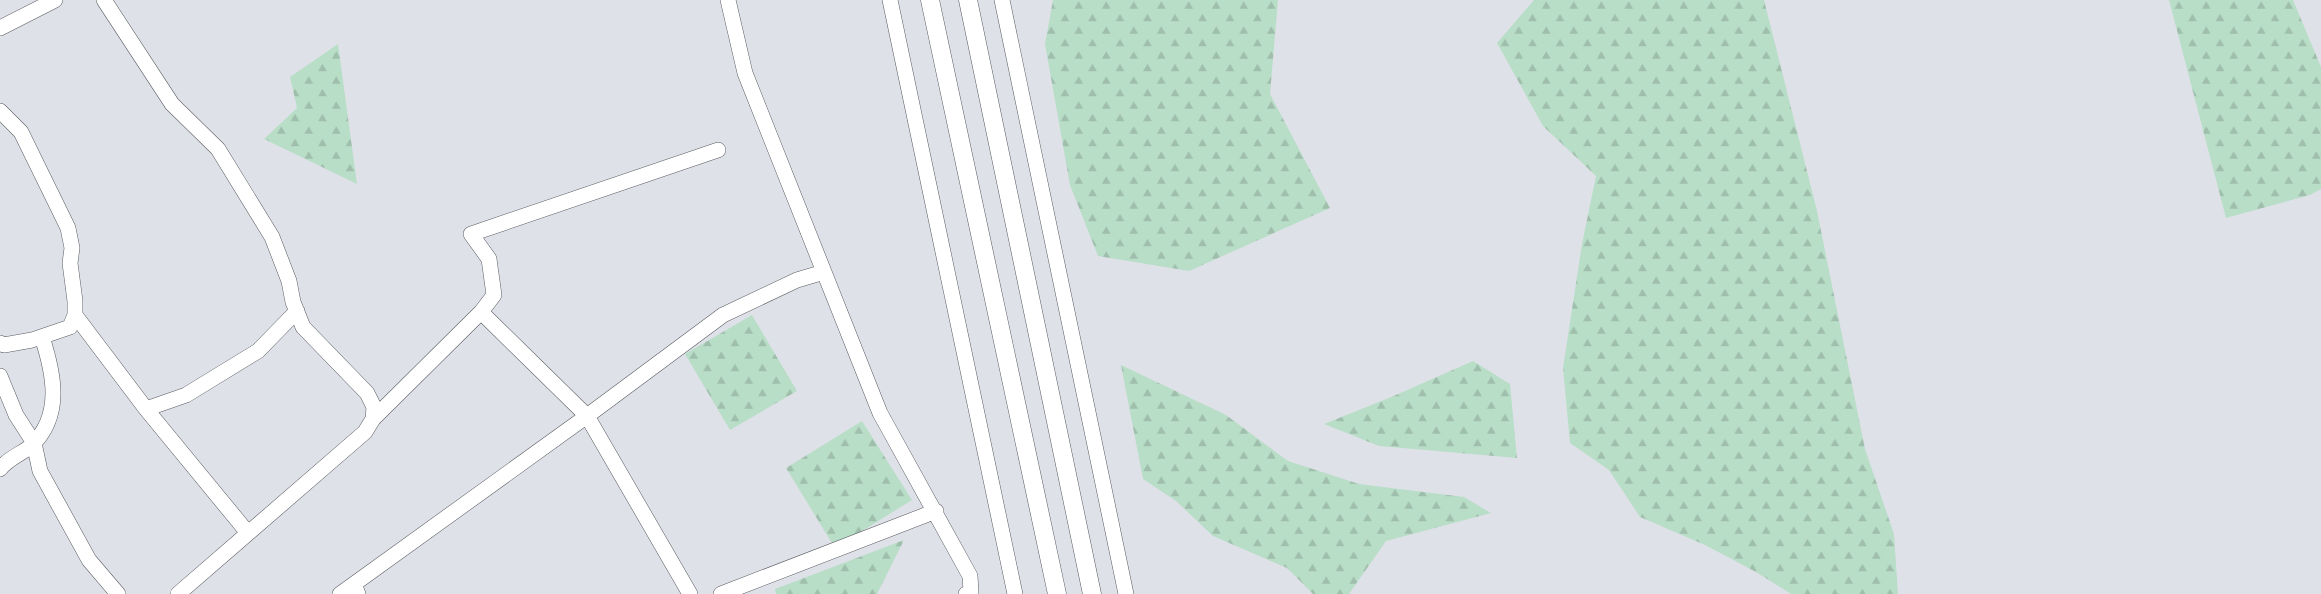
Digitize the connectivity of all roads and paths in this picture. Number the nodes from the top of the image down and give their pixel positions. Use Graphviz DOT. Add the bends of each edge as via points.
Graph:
graph roads {
  1 [pos="54,0"];
  2 [pos="104,0"];
  3 [pos="728,0"];
  4 [pos="890,0"];
  5 [pos="930,0"];
  6 [pos="968,0"];
  7 [pos="1002,0"];
  8 [pos="0,28"];
  9 [pos="1,114"];
  10 [pos="718,150"];
  11 [pos="824,272"];
  12 [pos="296,311"];
  13 [pos="481,312"];
  14 [pos="75,315"];
  15 [pos="42,337"];
  16 [pos="0,342"];
  17 [pos="0,376"];
  18 [pos="146,409"];
  19 [pos="587,416"];
  20 [pos="373,419"];
  21 [pos="34,443"];
  22 [pos="0,469"];
  23 [pos="936,511"];
  24 [pos="243,527"];
  25 [pos="356,589"];
  26 [pos="118,594"];
  27 [pos="178,594"];
  28 [pos="340,594"];
  29 [pos="690,594"];
  30 [pos="721,594"];
  31 [pos="966,594"];
  32 [pos="1015,594"];
  33 [pos="1057,594"];
  34 [pos="1092,594"];
  35 [pos="1126,594"];
  1 -- 8 [label="street"];
  2 -- 12 [label="street" via="172,104 211,140 257,212 272,237 289,281"];
  3 -- 11 [label="street" via="745,73"];
  4 -- 32 [label="street"];
  5 -- 33 [label="street"];
  6 -- 34 [label="street"];
  7 -- 35 [label="street"];
  9 -- 14 [label="street" via="21,132 68,228"];
  10 -- 13 [label="street" via="471,234 489,259 494,295"];
  11 -- 19 [label="street" via="797,280 723,315"];
  11 -- 23 [label="street" via="880,413"];
  12 -- 18 [label="street" via="258,351 186,395"];
  12 -- 20 [label="street" via="302,327 367,393 374,407"];
  13 -- 19 [label="street"];
  13 -- 20 [label="street"];
  14 -- 15 [label="street" via="70,327"];
  14 -- 18 [label="street"];
  15 -- 16 [label="street"];
  15 -- 21 [label="street" via="54,391 50,417"];
  17 -- 21 [label="street" via="16,415"];
  18 -- 24 [label="street"];
  19 -- 25 [label="street"];
  19 -- 29 [label="street"];
  20 -- 27 [label="street" via="365,432"];
  21 -- 22 [label="street"];
  21 -- 26 [label="street" via="40,471 89,560"];
  23 -- 30 [label="street"];
  23 -- 31 [label="street" via="970,576 971,592"];
  25 -- 28 [label="street"];
}
